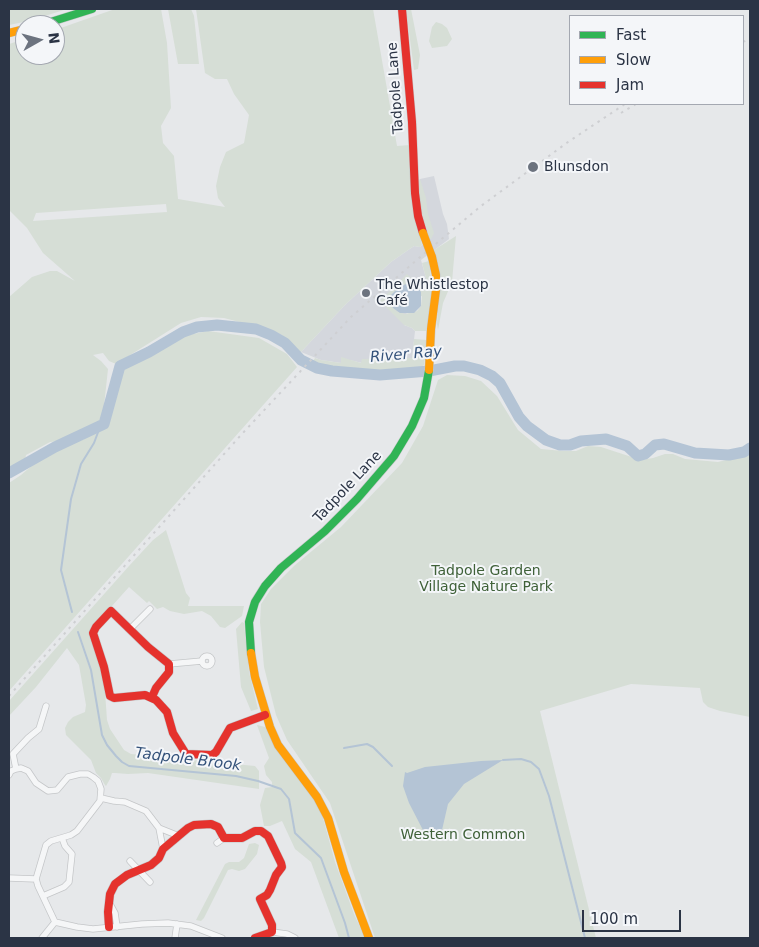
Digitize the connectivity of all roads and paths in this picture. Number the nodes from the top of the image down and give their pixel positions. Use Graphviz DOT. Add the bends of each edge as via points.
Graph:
graph roads {
  1 [pos="92,9"];
  2 [pos="402,9"];
  3 [pos="65,17"];
  4 [pos="150,609"];
  5 [pos="130,629"];
  6 [pos="202,661"];
  7 [pos="169,664"];
  8 [pos="152,697"];
  9 [pos="46,706"];
  10 [pos="266,716"];
  11 [pos="16,768"];
  12 [pos="9,776"];
  13 [pos="101,798"];
  14 [pos="160,828"];
  15 [pos="179,836"];
  16 [pos="62,838"];
  17 [pos="224,838"];
  18 [pos="217,843"];
  19 [pos="163,849"];
  20 [pos="130,861"];
  21 [pos="140,870"];
  22 [pos="9,878"];
  23 [pos="36,879"];
  24 [pos="150,882"];
  25 [pos="42,896"];
  26 [pos="55,922"];
  27 [pos="177,924"];
  28 [pos="113,927"];
  29 [pos="272,932"];
  30 [pos="42,938"];
  31 [pos="175,938"];
  32 [pos="222,938"];
  33 [pos="255,938"];
  34 [pos="294,938"];
  35 [pos="369,938"];
  1 -- 3 [label="street"];
  2 -- 10 [label="street, Tadpole Lane, bridge" via="416,200 436,275 428,386 412,426 387,465 332,524 273,576 255,602 250,639 255,677"];
  4 -- 5 [label="street"];
  5 -- 7 [label="street"];
  5 -- 8 [label="street" via="111,611 93,633 110,696"];
  6 -- 7 [label="street"];
  7 -- 8 [label="street" via="169,672"];
  8 -- 10 [label="street" via="167,712 173,733 184,752 190,755 212,755 230,728"];
  9 -- 11 [label="street" via="38,729 13,754"];
  10 -- 35 [label="street, Tadpole Lane" via="278,745 317,797 328,818"];
  11 -- 12 [label="street"];
  11 -- 13 [label="street" via="28,771 39,786 50,792 57,790 69,776 88,774 99,783"];
  13 -- 14 [label="street" via="141,808"];
  13 -- 16 [label="street" via="77,831"];
  14 -- 15 [label="street"];
  14 -- 19 [label="street"];
  15 -- 17 [label="street" via="194,825 211,824 218,827"];
  15 -- 19 [label="street"];
  16 -- 23 [label="street" via="46,845"];
  16 -- 25 [label="street" via="72,854 69,882"];
  17 -- 18 [label="street"];
  17 -- 29 [label="street" via="242,838 258,831 270,839 282,867 269,893 260,898"];
  19 -- 21 [label="street" via="155,862"];
  20 -- 21 [label="street"];
  21 -- 24 [label="street"];
  21 -- 28 [label="street" via="124,877 113,887 108,912"];
  22 -- 23 [label="street"];
  23 -- 25 [label="street"];
  25 -- 26 [label="street"];
  26 -- 28 [label="street" via="85,928"];
  26 -- 30 [label="street"];
  27 -- 28 [label="street" via="158,922"];
  27 -- 31 [label="street"];
  27 -- 32 [label="street"];
  29 -- 33 [label="street"];
  29 -- 34 [label="street"];
}
